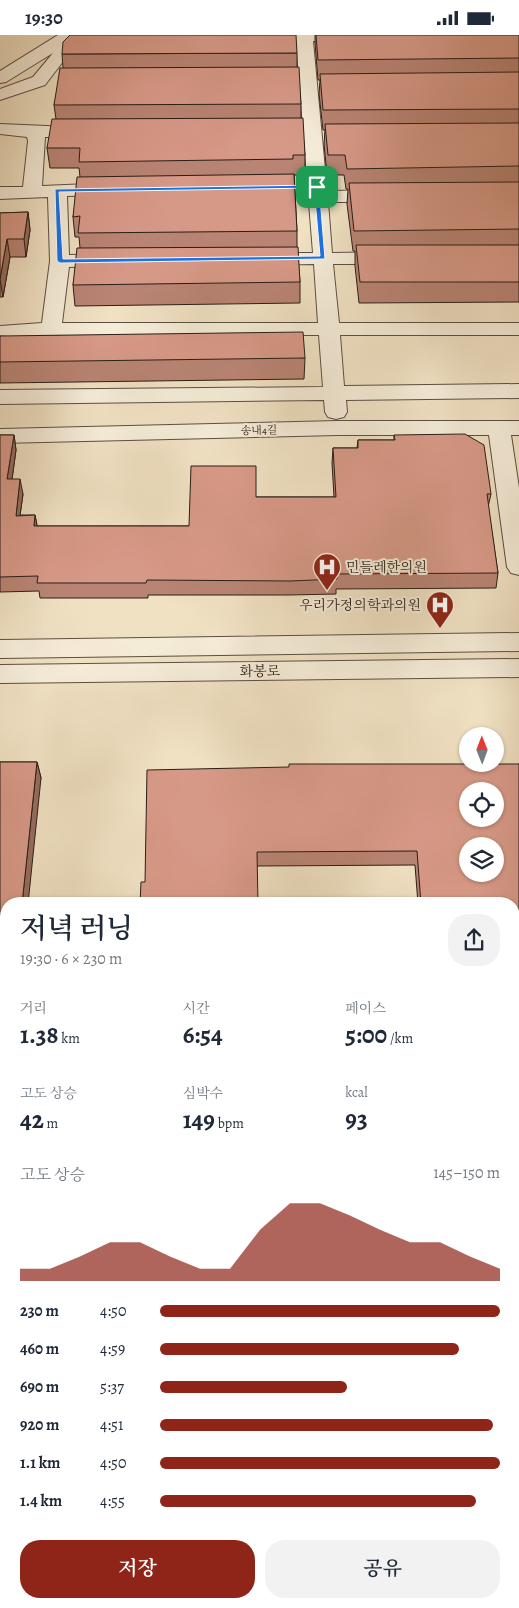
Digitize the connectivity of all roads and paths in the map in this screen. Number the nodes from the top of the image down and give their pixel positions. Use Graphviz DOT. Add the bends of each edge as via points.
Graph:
graph roads {
  1 [pos="70,35"];
  2 [pos="112,35"];
  3 [pos="246,35"];
  4 [pos="304,35"];
  5 [pos="328,36"];
  6 [pos="367,37"];
  7 [pos="0,78"];
  8 [pos="288,80"];
  9 [pos="39,81"];
  10 [pos="59,81"];
  11 [pos="308,83"];
  12 [pos="328,87"];
  13 [pos="0,95"];
  14 [pos="0,129"];
  15 [pos="104,131"];
  16 [pos="292,131"];
  17 [pos="35,132"];
  18 [pos="312,134"];
  19 [pos="332,137"];
  20 [pos="298,187"];
  21 [pos="134,189"];
  22 [pos="57,190"];
  23 [pos="317,191"];
  24 [pos="32,192"];
  25 [pos="0,193"];
  26 [pos="404,196"];
  27 [pos="323,258"];
  28 [pos="411,258"];
  29 [pos="245,259"];
  30 [pos="128,260"];
  31 [pos="60,261"];
  32 [pos="329,328"];
  33 [pos="51,329"];
  34 [pos="519,329"];
  35 [pos="0,332"];
  36 [pos="519,391"];
  37 [pos="335,393"];
  38 [pos="0,397"];
  39 [pos="509,428"];
  40 [pos="338,429"];
  41 [pos="0,436"];
  42 [pos="516,529"];
  43 [pos="519,567"];
  44 [pos="519,642"];
  45 [pos="0,649"];
  46 [pos="519,668"];
  47 [pos="0,674"];
  1 -- 7 [label="street"];
  2 -- 9 [label="street" via="93,35 65,48"];
  3 -- 4 [label="street"];
  4 -- 5 [label="street"];
  4 -- 11 [label="street"];
  5 -- 6 [label="street"];
  8 -- 11 [label="street"];
  9 -- 10 [label="street"];
  9 -- 13 [label="street"];
  11 -- 12 [label="street"];
  11 -- 18 [label="street"];
  14 -- 17 [label="street"];
  15 -- 17 [label="street"];
  16 -- 18 [label="street"];
  17 -- 24 [label="street" via="38,141"];
  18 -- 19 [label="street"];
  18 -- 23 [label="street"];
  20 -- 23 [label="street"];
  21 -- 22 [label="street"];
  22 -- 24 [label="street"];
  22 -- 31 [label="street"];
  23 -- 26 [label="street"];
  23 -- 27 [label="street"];
  24 -- 25 [label="street"];
  27 -- 28 [label="street"];
  27 -- 29 [label="street"];
  27 -- 32 [label="street"];
  30 -- 31 [label="street"];
  31 -- 33 [label="street"];
  32 -- 33 [label="street"];
  32 -- 34 [label="street"];
  32 -- 37 [label="street"];
  33 -- 35 [label="street"];
  36 -- 37 [label="street"];
  37 -- 38 [label="street"];
  37 -- 40 [label="street"];
  39 -- 40 [label="street, 송내4길"];
  39 -- 42 [label="street"];
  40 -- 41 [label="street, 송내4길"];
  42 -- 43 [label="street"];
  44 -- 45 [label="street"];
  46 -- 47 [label="street, 화봉로"];
}
